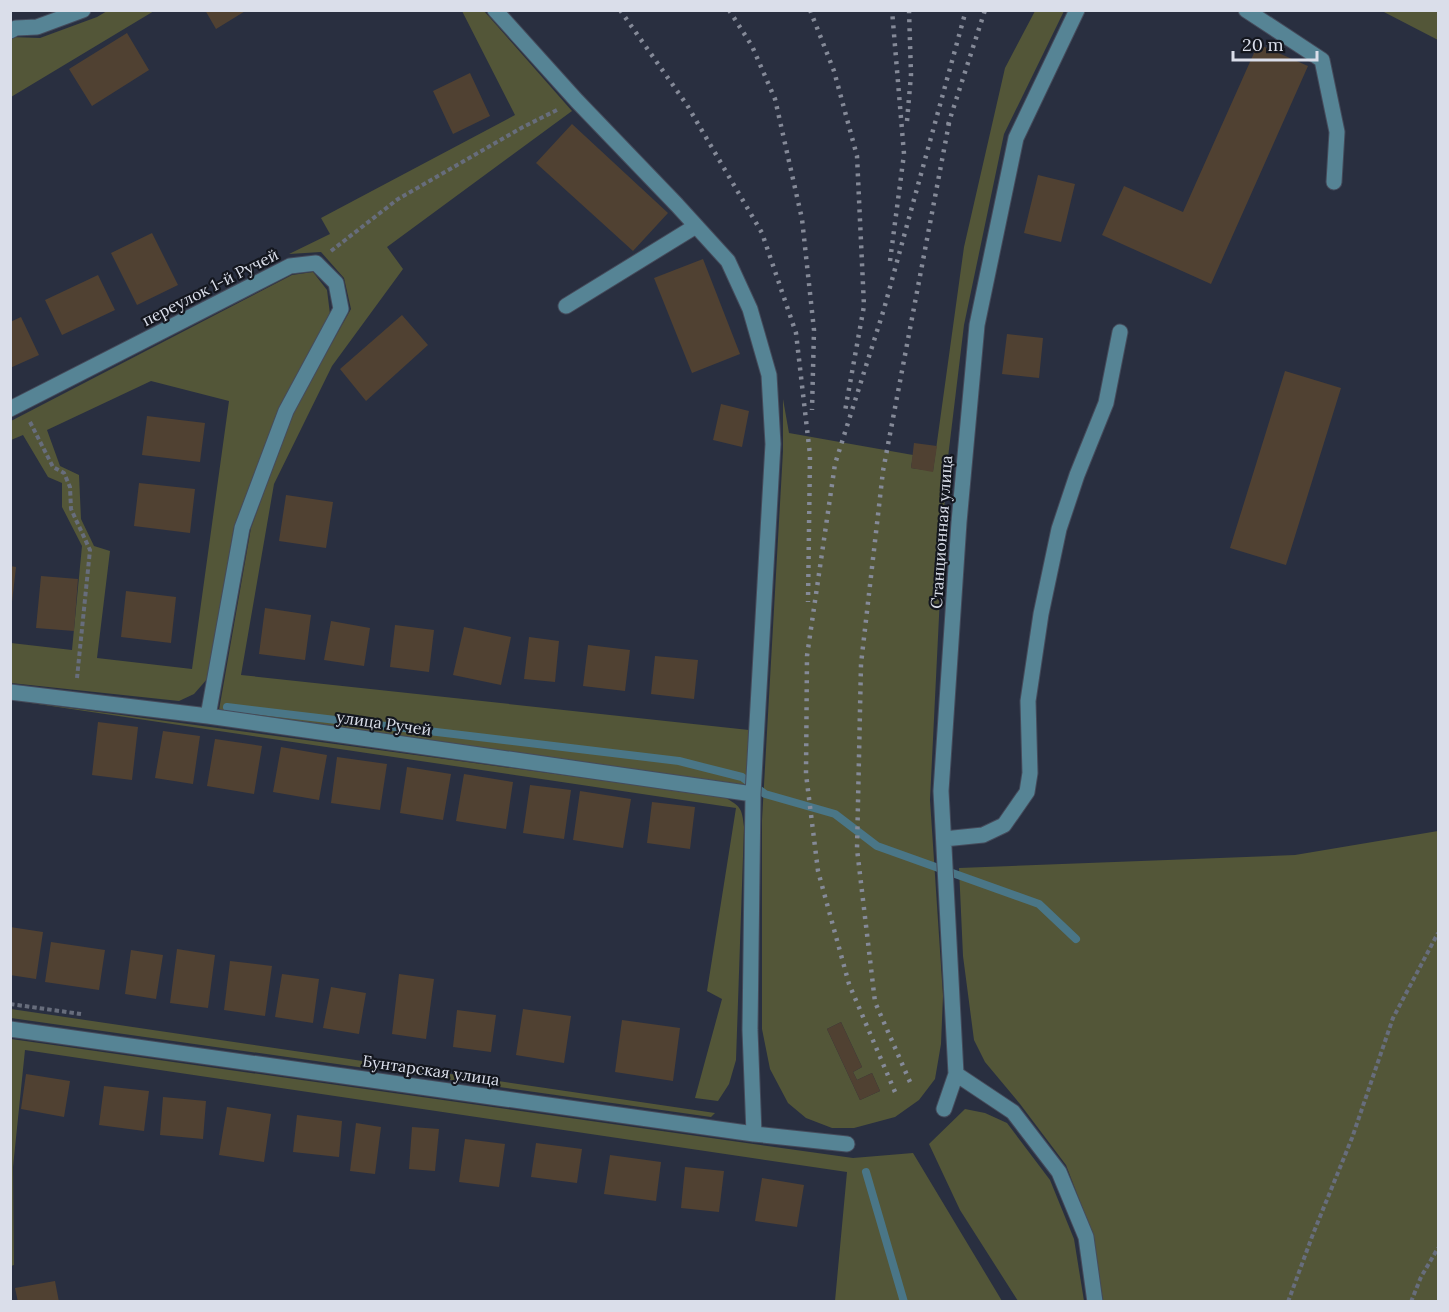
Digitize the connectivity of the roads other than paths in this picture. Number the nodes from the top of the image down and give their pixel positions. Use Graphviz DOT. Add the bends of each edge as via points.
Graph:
graph roads {
  1 [pos="83,10"];
  2 [pos="495,10"];
  3 [pos="1077,10"];
  4 [pos="1246,10"];
  5 [pos="10,31"];
  6 [pos="1334,182"];
  7 [pos="696,226"];
  8 [pos="566,306"];
  9 [pos="1120,332"];
  10 [pos="16,406"];
  11 [pos="10,692"];
  12 [pos="208,716"];
  13 [pos="753,794"];
  14 [pos="944,839"];
  15 [pos="11,1033"];
  16 [pos="956,1074"];
  17 [pos="944,1108"];
  18 [pos="754,1134"];
  19 [pos="847,1144"];
  20 [pos="1095,1302"];
  1 -- 5 [label="street" via="37,27"];
  2 -- 7 [label="street"];
  3 -- 14 [label="street, Станционная улица" via="1016,138 977,325 941,791"];
  4 -- 6 [label="street" via="1322,60 1337,132"];
  7 -- 8 [label="street"];
  7 -- 13 [label="street" via="728,261 750,309 769,375 773,444"];
  9 -- 14 [label="street" via="1106,403 1059,529 1041,614 1028,701 1027,792 1004,825 983,835"];
  10 -- 12 [label="street, переулок 1-й Ручей" via="290,266 316,263 336,283 341,309 286,411 242,528"];
  11 -- 12 [label="street, улица Ручей"];
  12 -- 13 [label="street, улица Ручей"];
  13 -- 18 [label="street" via="750,1030"];
  14 -- 16 [label="street, Станционная улица"];
  15 -- 18 [label="street, Бунтарская улица"];
  16 -- 17 [label="street"];
  16 -- 20 [label="street" via="1013,1112 1059,1172 1086,1237"];
  18 -- 19 [label="street, Бунтарская улица"];
}
